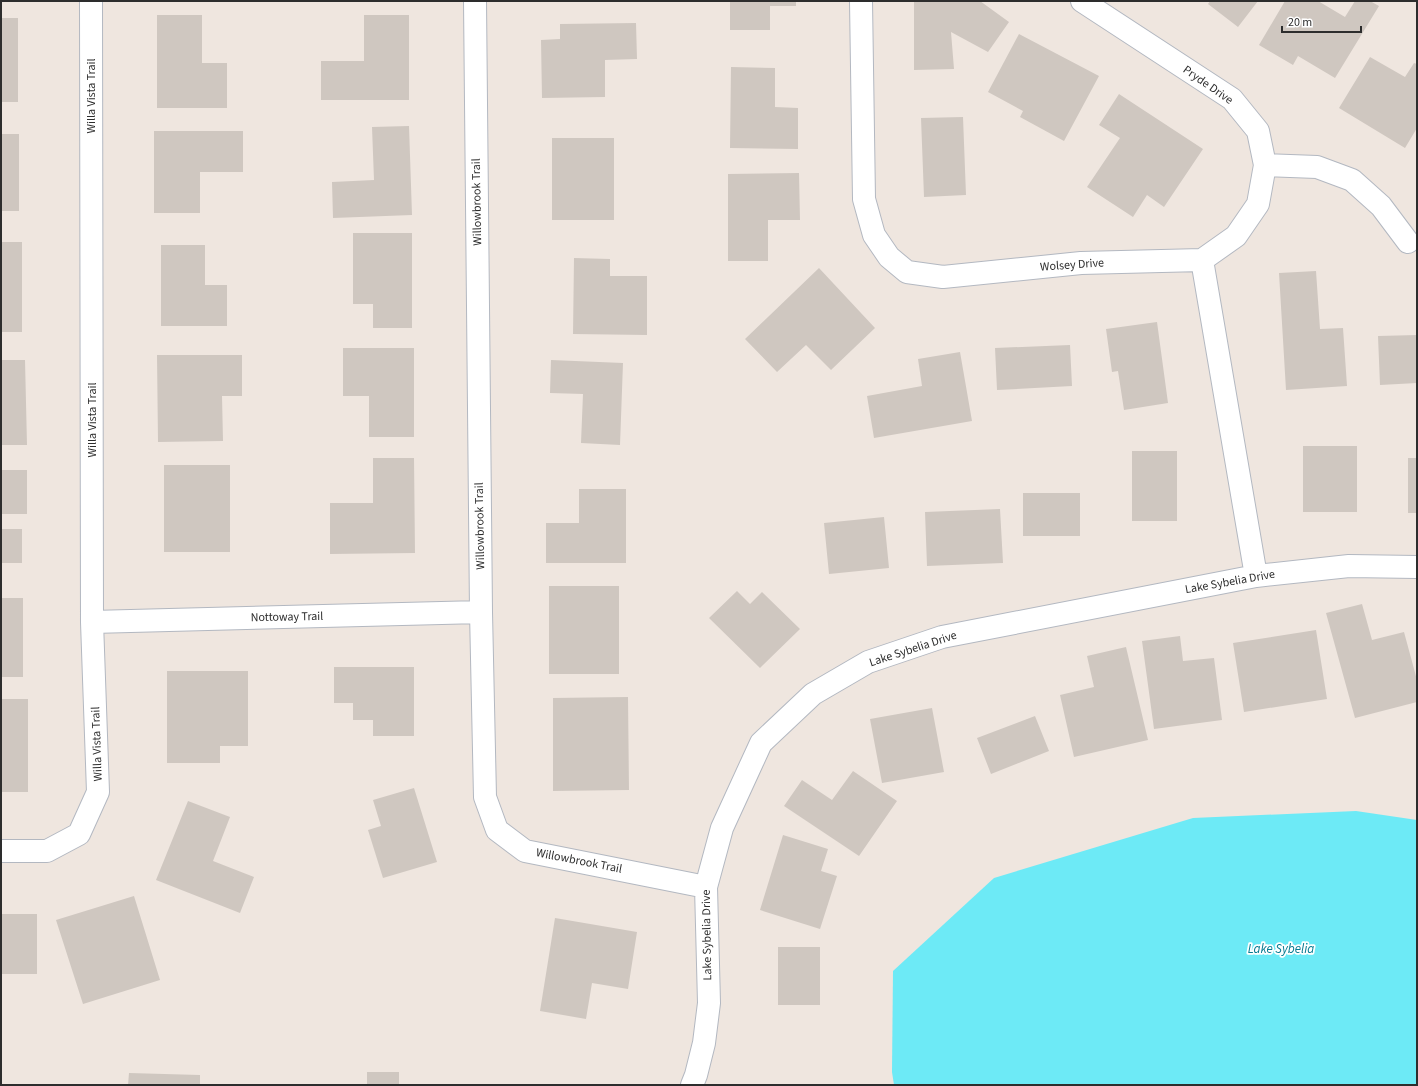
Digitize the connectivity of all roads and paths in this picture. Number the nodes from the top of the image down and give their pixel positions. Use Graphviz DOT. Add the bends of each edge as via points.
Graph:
graph roads {
  1 [pos="90,1"];
  2 [pos="475,1"];
  3 [pos="861,1"];
  4 [pos="1082,1"];
  5 [pos="1265,165"];
  6 [pos="1408,242"];
  7 [pos="1202,260"];
  8 [pos="1417,567"];
  9 [pos="1256,576"];
  10 [pos="481,612"];
  11 [pos="92,622"];
  12 [pos="1,852"];
  13 [pos="706,887"];
  14 [pos="692,1085"];
  1 -- 11 [label="street, Willa Vista Trail"];
  2 -- 10 [label="street, Willowbrook Trail"];
  3 -- 7 [label="street, Wolsey Drive" via="864,199 874,235 889,257 908,272 943,277 1081,263"];
  4 -- 5 [label="street, Pryde Drive" via="1232,99 1258,131"];
  5 -- 6 [label="street" via="1316,167 1352,180 1381,206"];
  5 -- 7 [label="street, Pryde Drive" via="1258,204 1236,236"];
  7 -- 9 [label="street"];
  8 -- 9 [label="street, Lake Sybelia Drive" via="1349,566"];
  9 -- 13 [label="street, Lake Sybelia Drive" via="942,637 868,662 814,694 762,743 722,828"];
  10 -- 11 [label="street, Nottoway Trail"];
  10 -- 13 [label="street, Willowbrook Trail" via="485,797 497,830 525,850"];
  11 -- 12 [label="street, Willa Vista Trail" via="98,792 79,834 47,851"];
  13 -- 14 [label="street, Lake Sybelia Drive" via="709,1003 704,1043"];
}
